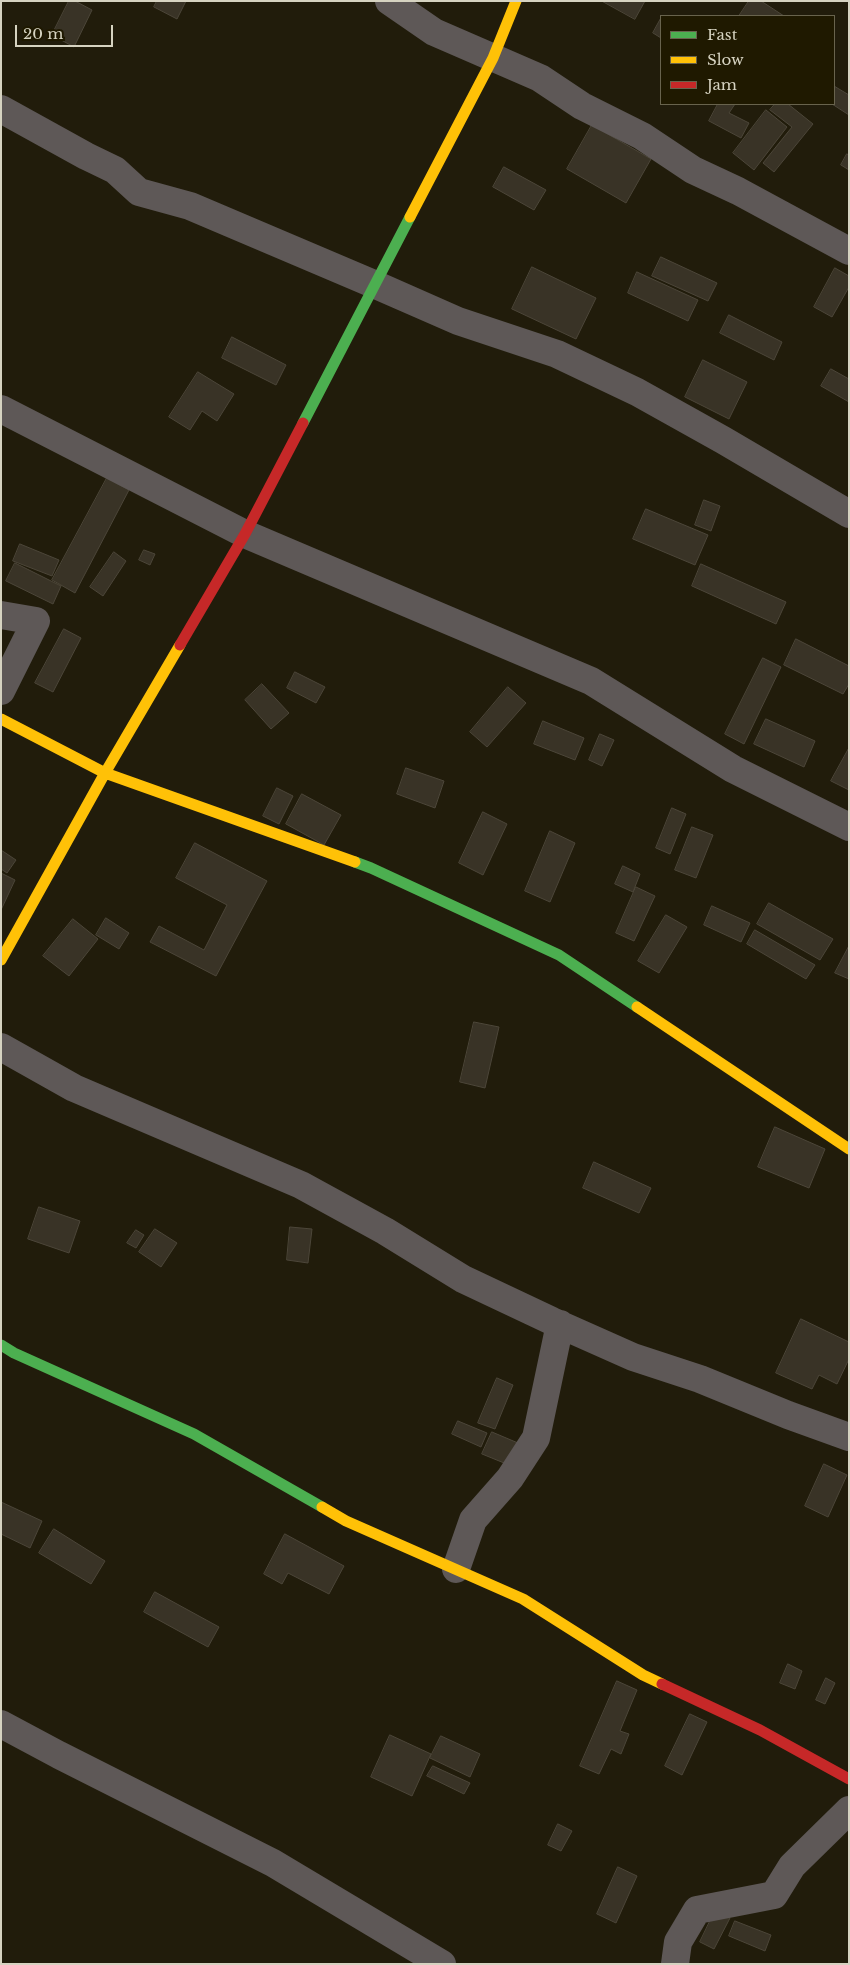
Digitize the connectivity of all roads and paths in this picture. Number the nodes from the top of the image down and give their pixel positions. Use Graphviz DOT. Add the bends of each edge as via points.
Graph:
graph roads {
  1 [pos="389,1"];
  2 [pos="516,1"];
  3 [pos="493,58"];
  4 [pos="1,109"];
  5 [pos="849,251"];
  6 [pos="376,285"];
  7 [pos="1,409"];
  8 [pos="849,514"];
  9 [pos="245,534"];
  10 [pos="1,614"];
  11 [pos="1,691"];
  12 [pos="1,719"];
  13 [pos="105,773"];
  14 [pos="849,827"];
  15 [pos="1,960"];
  16 [pos="1,1047"];
  17 [pos="849,1149"];
  18 [pos="560,1324"];
  19 [pos="1,1345"];
  20 [pos="849,1437"];
  21 [pos="456,1569"];
  22 [pos="1,1724"];
  23 [pos="849,1779"];
  24 [pos="849,1810"];
  25 [pos="442,1964"];
  26 [pos="675,1964"];
  1 -- 3 [label="street" via="434,32"];
  2 -- 3 [label="street"];
  3 -- 5 [label="street" via="540,78 582,106 642,136 694,170"];
  3 -- 6 [label="street"];
  4 -- 6 [label="street" via="115,170 139,192 190,206"];
  6 -- 8 [label="street" via="458,321 557,354 637,392"];
  6 -- 9 [label="street"];
  7 -- 9 [label="street"];
  9 -- 13 [label="street"];
  9 -- 14 [label="street" via="591,681 733,769"];
  10 -- 11 [label="street" via="36,621"];
  12 -- 13 [label="street"];
  13 -- 15 [label="street"];
  13 -- 17 [label="street" via="371,868 559,954"];
  16 -- 18 [label="street" via="74,1088 301,1186 385,1231 463,1279"];
  18 -- 20 [label="street" via="633,1357 700,1379"];
  18 -- 21 [label="street" via="536,1438 510,1478 473,1520"];
  19 -- 21 [label="street" via="194,1434 346,1521"];
  21 -- 23 [label="street" via="523,1599 643,1675 760,1730"];
  22 -- 25 [label="street" via="273,1863"];
  24 -- 26 [label="street" via="792,1866 774,1895 697,1910 678,1942"];
}
